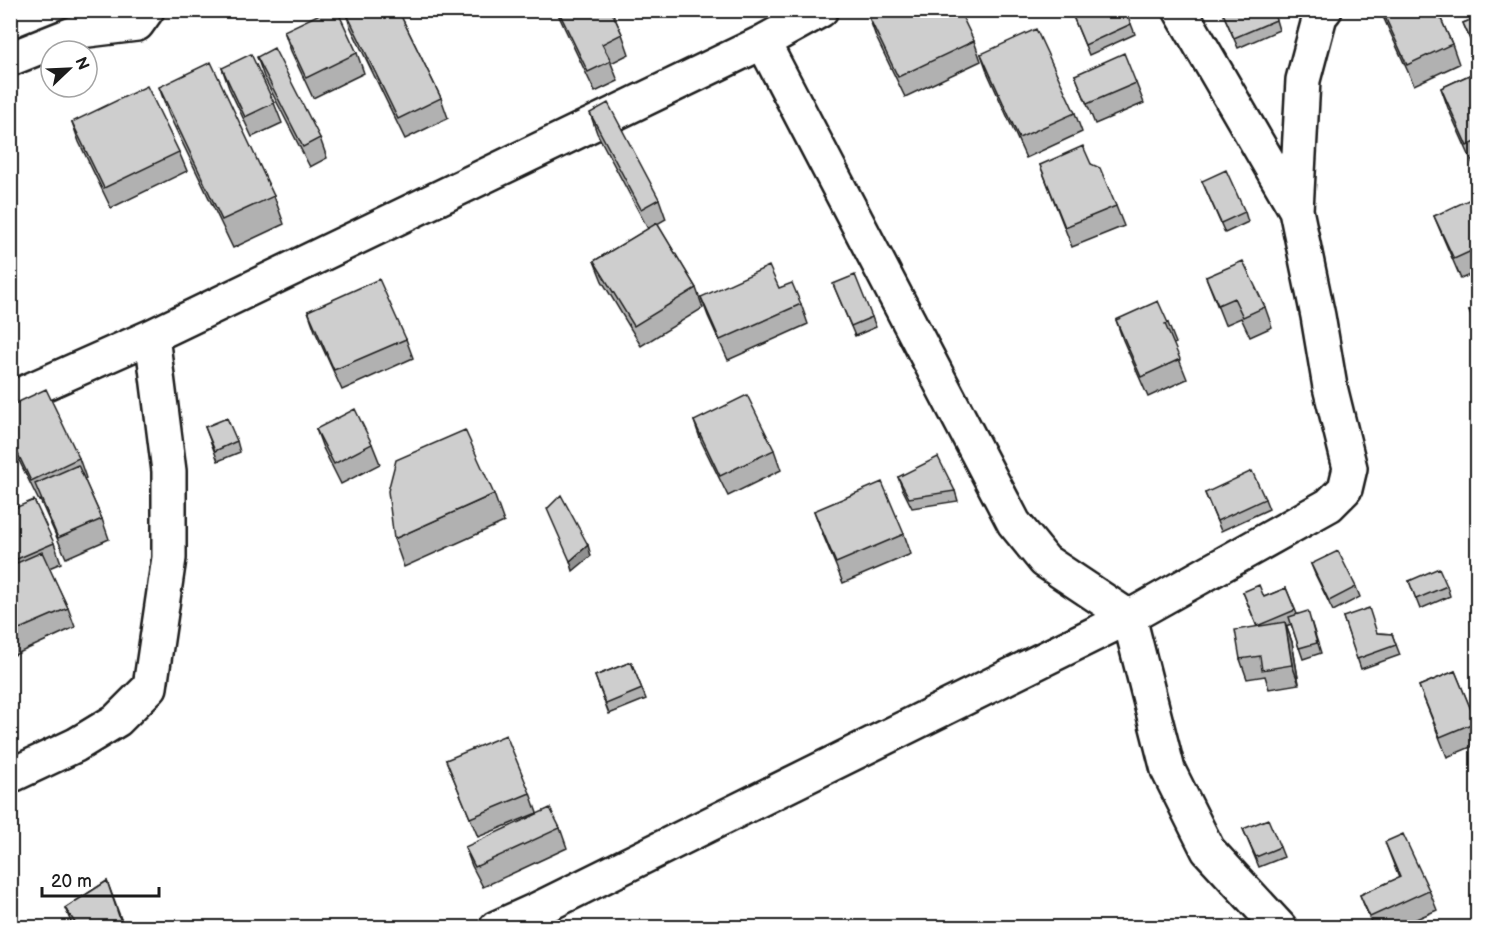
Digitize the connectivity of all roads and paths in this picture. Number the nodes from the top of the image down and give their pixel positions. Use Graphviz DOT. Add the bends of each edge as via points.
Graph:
graph roads {
  1 [pos="147,10"];
  2 [pos="821,10"];
  3 [pos="1180,10"];
  4 [pos="1325,10"];
  5 [pos="763,42"];
  6 [pos="10,59"];
  7 [pos="1296,210"];
  8 [pos="152,336"];
  9 [pos="10,399"];
  10 [pos="1129,617"];
  11 [pos="10,776"];
  12 [pos="539,919"];
  13 [pos="496,927"];
  14 [pos="1280,927"];
  1 -- 6 [label="street" via="137,24 80,31"];
  2 -- 5 [label="street"];
  3 -- 7 [label="street"];
  4 -- 7 [label="street" via="1303,80"];
  5 -- 8 [label="street"];
  5 -- 10 [label="street" via="1014,523 1046,561"];
  7 -- 10 [label="street" via="1350,468 1345,489 1329,506"];
  8 -- 9 [label="street"];
  8 -- 11 [label="street" via="169,471 169,558 150,687 117,720 76,745"];
  10 -- 12 [label="street"];
  10 -- 14 [label="street" via="1168,770 1208,850"];
  12 -- 13 [label="street"];
}
